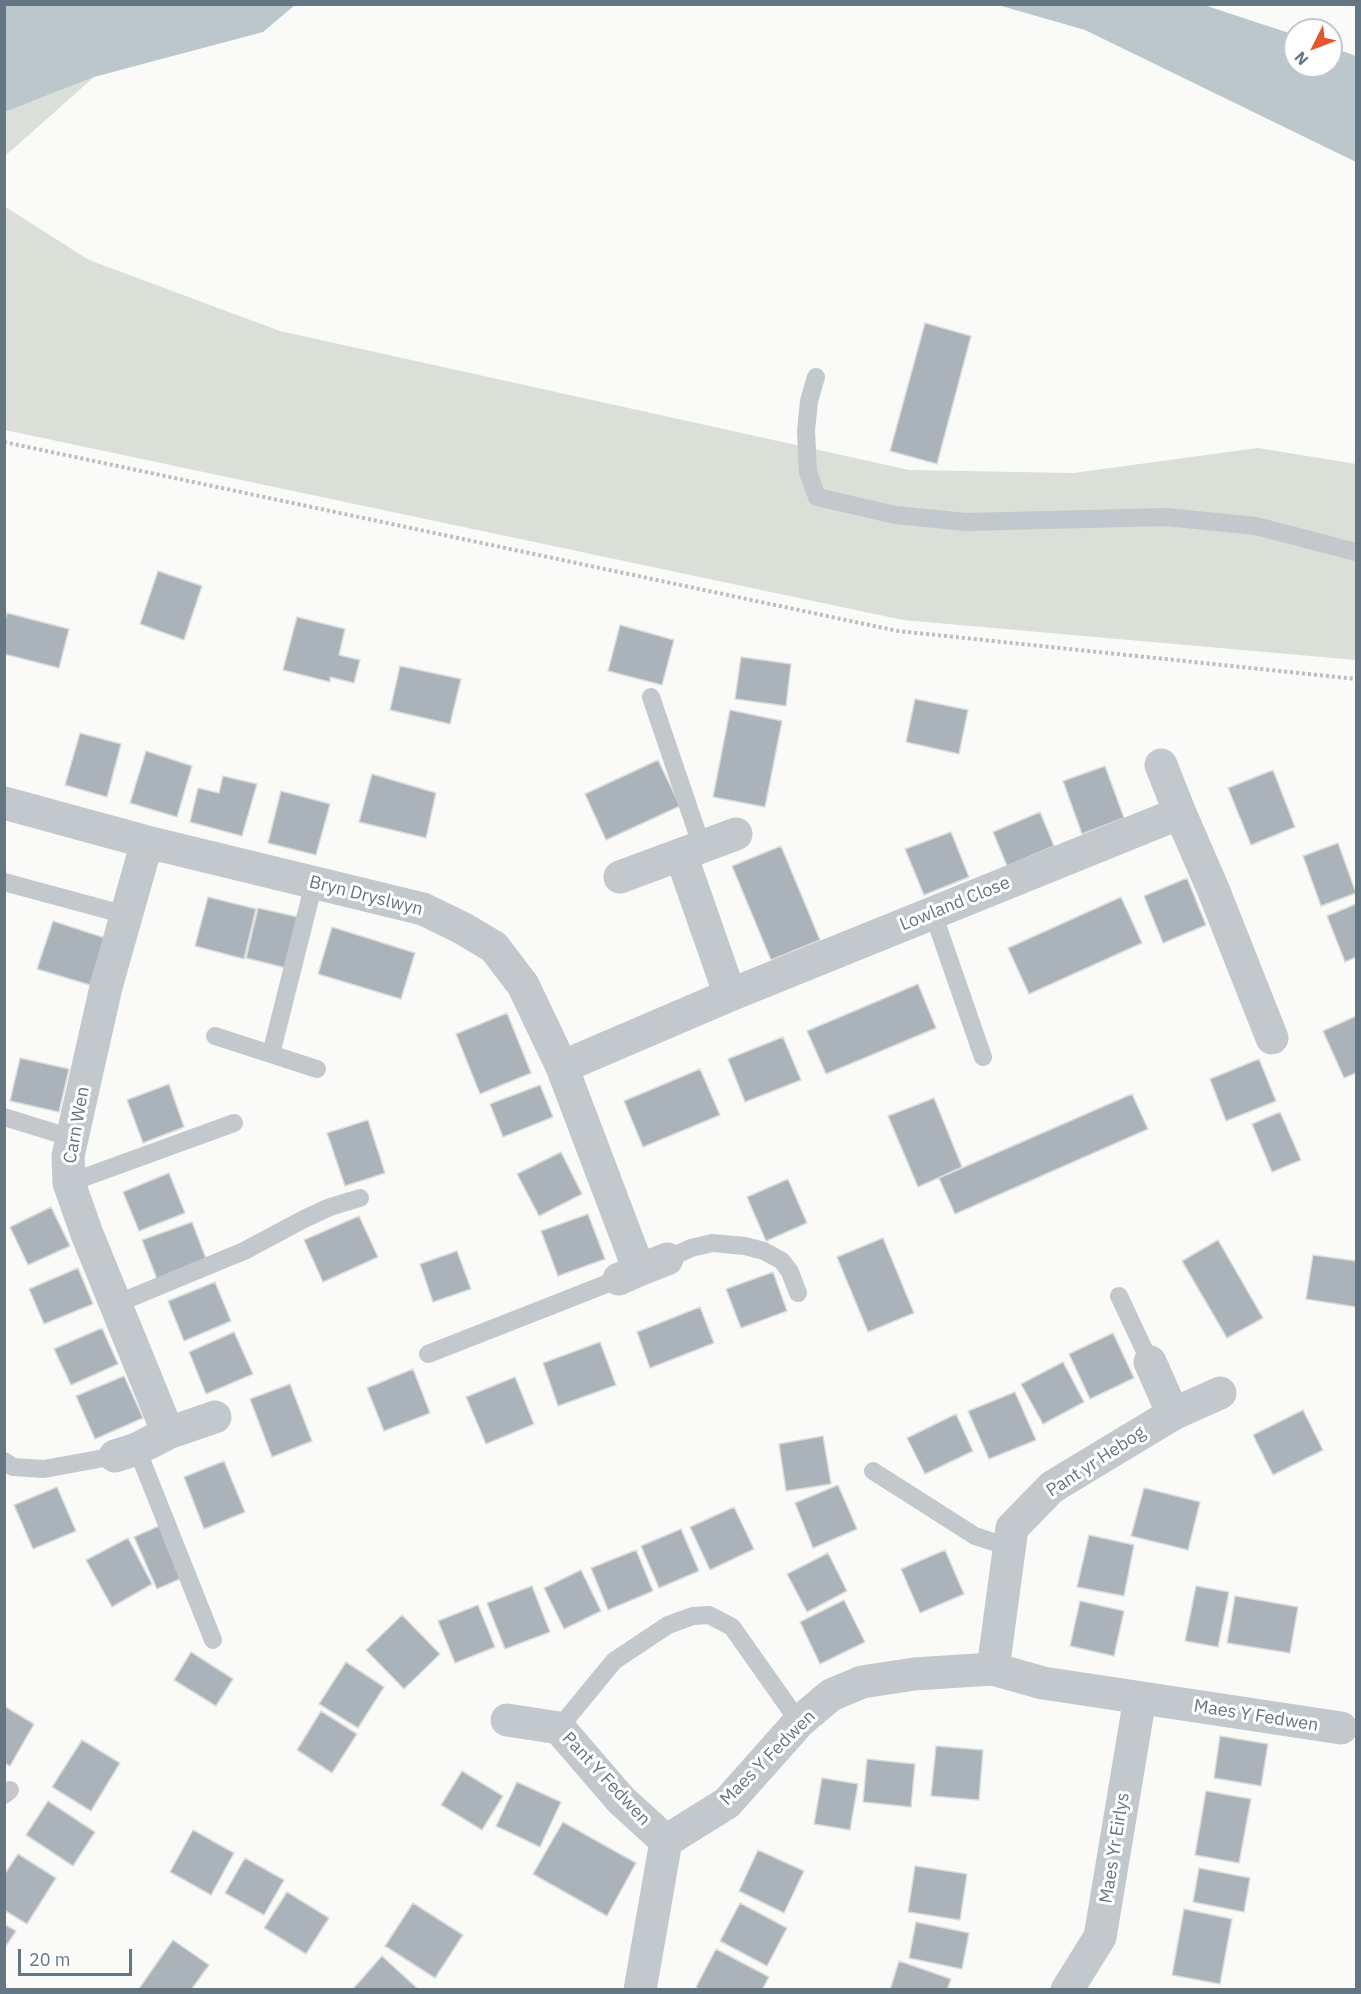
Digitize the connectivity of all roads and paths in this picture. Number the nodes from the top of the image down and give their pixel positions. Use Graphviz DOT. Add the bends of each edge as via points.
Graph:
graph roads {
  1 [pos="816,377"];
  2 [pos="4,442"];
  3 [pos="1356,552"];
  4 [pos="1356,679"];
  5 [pos="651,697"];
  6 [pos="1161,765"];
  7 [pos="4,803"];
  8 [pos="1180,813"];
  9 [pos="736,834"];
  10 [pos="147,842"];
  11 [pos="692,851"];
  12 [pos="620,878"];
  13 [pos="4,882"];
  14 [pos="314,883"];
  15 [pos="933,913"];
  16 [pos="126,915"];
  17 [pos="730,995"];
  18 [pos="215,1036"];
  19 [pos="1272,1038"];
  20 [pos="271,1054"];
  21 [pos="983,1057"];
  22 [pos="562,1067"];
  23 [pos="317,1069"];
  24 [pos="4,1118"];
  25 [pos="234,1123"];
  26 [pos="72,1138"];
  27 [pos="69,1183"];
  28 [pos="360,1198"];
  29 [pos="642,1269"];
  30 [pos="798,1293"];
  31 [pos="1119,1296"];
  32 [pos="116,1304"];
  33 [pos="428,1354"];
  34 [pos="1150,1362"];
  35 [pos="1220,1393"];
  36 [pos="1173,1414"];
  37 [pos="215,1417"];
  38 [pos="168,1433"];
  39 [pos="126,1453"];
  40 [pos="4,1461"];
  41 [pos="873,1471"];
  42 [pos="1009,1547"];
  43 [pos="213,1640"];
  44 [pos="993,1669"];
  45 [pos="1140,1698"];
  46 [pos="507,1720"];
  47 [pos="799,1722"];
  48 [pos="1348,1722"];
  49 [pos="559,1728"];
  50 [pos="666,1841"];
  51 [pos="640,1989"];
  52 [pos="1067,1989"];
  1 -- 3 [label="lane" via="806,431 808,472 817,498 895,515 966,522 1166,517 1256,526"];
  2 -- 4 [label="path" via="898,631"];
  5 -- 11 [label="lane"];
  6 -- 8 [label="street"];
  7 -- 10 [label="street, Bryn Dryslwyn"];
  8 -- 15 [label="street, Lowland Close"];
  8 -- 19 [label="street"];
  9 -- 11 [label="street"];
  10 -- 14 [label="street, Bryn Dryslwyn"];
  10 -- 16 [label="street, Carn Wen"];
  11 -- 12 [label="street"];
  11 -- 17 [label="street"];
  13 -- 16 [label="lane"];
  14 -- 20 [label="lane"];
  14 -- 22 [label="street, Bryn Dryslwyn" via="423,909 495,946 523,985"];
  15 -- 17 [label="street, Lowland Close"];
  15 -- 21 [label="lane"];
  16 -- 26 [label="street, Carn Wen"];
  17 -- 22 [label="street, Lowland Close"];
  18 -- 20 [label="lane"];
  20 -- 23 [label="lane"];
  22 -- 29 [label="street, Bryn Dryslwyn"];
  24 -- 26 [label="lane"];
  25 -- 27 [label="lane"];
  26 -- 27 [label="street, Carn Wen"];
  27 -- 32 [label="street, Carn Wen"];
  28 -- 32 [label="lane" via="304,1218 244,1251"];
  29 -- 30 [label="lane" via="712,1243 745,1246 782,1261"];
  29 -- 33 [label="lane"];
  31 -- 34 [label="lane"];
  32 -- 38 [label="street, Carn Wen"];
  34 -- 36 [label="street"];
  35 -- 36 [label="street, Pant yr Hebog"];
  36 -- 42 [label="street, Pant yr Hebog" via="1052,1487 1012,1528"];
  37 -- 38 [label="street"];
  38 -- 39 [label="street"];
  39 -- 40 [label="lane" via="44,1469 13,1467"];
  39 -- 43 [label="lane"];
  41 -- 42 [label="lane" via="975,1536"];
  42 -- 44 [label="street, Pant yr Hebog"];
  44 -- 45 [label="street, Maes Y Fedwen" via="1044,1683"];
  44 -- 47 [label="street, Maes Y Fedwen" via="862,1682 831,1695"];
  45 -- 48 [label="street, Maes Y Fedwen"];
  45 -- 52 [label="street, Maes Yr Eirlys" via="1100,1937"];
  46 -- 49 [label="street, Pant Y Fedwen"];
  47 -- 49 [label="lane" via="732,1627 709,1615 668,1625 614,1661"];
  47 -- 50 [label="street, Maes Y Fedwen" via="727,1803"];
  49 -- 50 [label="street, Pant Y Fedwen" via="621,1800"];
  50 -- 51 [label="street"];
}
